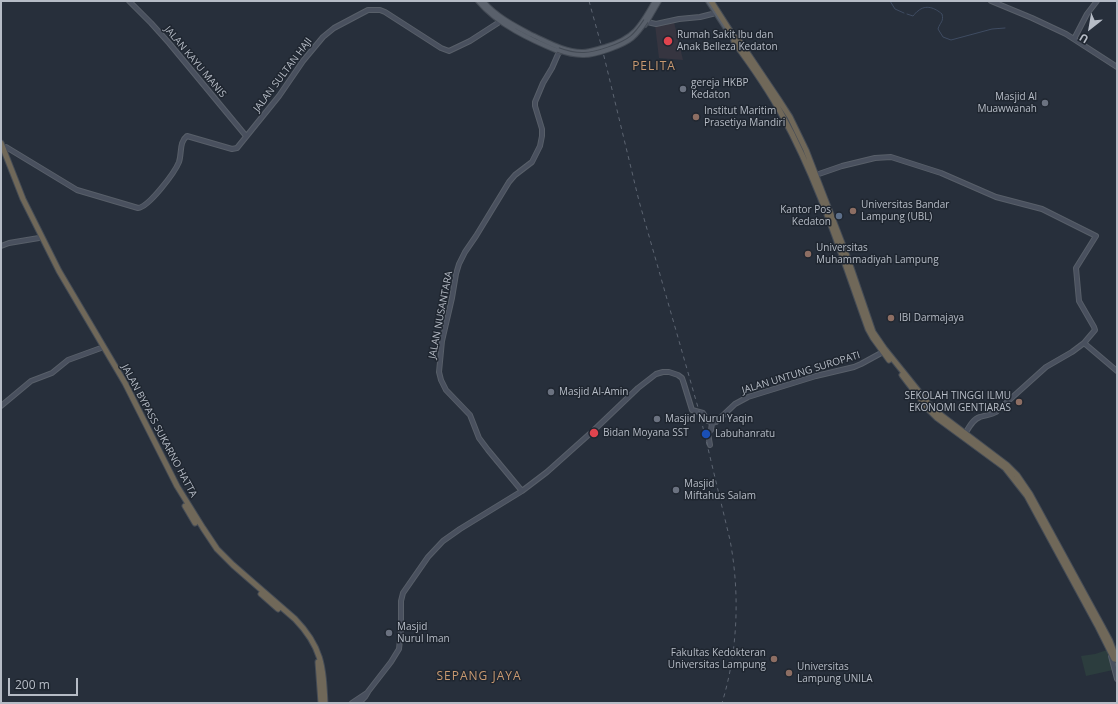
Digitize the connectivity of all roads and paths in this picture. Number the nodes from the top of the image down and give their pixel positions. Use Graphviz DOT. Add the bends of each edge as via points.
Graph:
graph roads {
  1 [pos="129,1"];
  2 [pos="478,1"];
  3 [pos="483,1"];
  4 [pos="654,1"];
  5 [pos="660,1"];
  6 [pos="711,1"];
  7 [pos="991,1"];
  8 [pos="1097,1"];
  9 [pos="716,13"];
  10 [pos="647,20"];
  11 [pos="501,21"];
  12 [pos="734,38"];
  13 [pos="1074,39"];
  14 [pos="552,46"];
  15 [pos="614,47"];
  16 [pos="558,50"];
  17 [pos="1117,66"];
  18 [pos="246,136"];
  19 [pos="2,148"];
  20 [pos="816,175"];
  21 [pos="39,238"];
  22 [pos="1,246"];
  23 [pos="858,296"];
  24 [pos="1084,343"];
  25 [pos="101,348"];
  26 [pos="883,352"];
  27 [pos="894,363"];
  28 [pos="1117,371"];
  29 [pos="921,397"];
  30 [pos="1,406"];
  31 [pos="712,423"];
  32 [pos="965,434"];
  33 [pos="710,445"];
  34 [pos="522,491"];
  35 [pos="1076,584"];
  36 [pos="278,607"];
  37 [pos="1112,650"];
  38 [pos="1115,660"];
  39 [pos="1117,679"];
  40 [pos="367,693"];
  41 [pos="323,702"];
  42 [pos="352,703"];
  43 [pos="356,703"];
  44 [pos="359,703"];
  1 -- 18 [label="street, JALAN KAYU MANIS" via="164,38"];
  2 -- 11 [label="main road"];
  3 -- 14 [label="main road" via="504,19"];
  4 -- 10 [label="main road"];
  5 -- 10 [label="main road"];
  6 -- 9 [label="main road"];
  6 -- 12 [label="highway"];
  7 -- 13 [label="street"];
  8 -- 13 [label="street"];
  9 -- 10 [label="street" via="656,24"];
  9 -- 12 [label="main road"];
  10 -- 15 [label="main road" via="632,35"];
  10 -- 16 [label="main road, bridge" via="630,38 618,44 584,54"];
  11 -- 14 [label="main road"];
  11 -- 18 [label="street, JALAN SULTAN HAJI" via="449,51 385,12 362,12 334,28 316,44 280,96"];
  12 -- 20 [label="highway" via="790,117"];
  12 -- 23 [label="highway" via="773,98 796,142"];
  13 -- 17 [label="street"];
  14 -- 15 [label="main road" via="581,52"];
  14 -- 16 [label="main road"];
  15 -- 16 [label="main road" via="602,53 582,57"];
  16 -- 34 [label="street, JALAN NUSANTARA" via="535,102 542,136 534,160 509,182 459,264 439,366 446,390 470,415 483,444"];
  18 -- 19 [label="street, JALAN SULTAN HAJI" via="237,148 232,149 187,136 182,142 176,168 150,201 140,208 77,190 6,146"];
  19 -- 21 [label="highway, JALAN BYPASS SUKARNO HATTA" via="24,209"];
  19 -- 36 [label="highway, JALAN BYPASS SUKARNO HATTA" via="23,199 59,271 125,383 177,486 212,542"];
  20 -- 23 [label="highway" via="845,251"];
  20 -- 24 [label="street" via="875,158 891,158 942,173 996,197 1042,209 1096,236 1076,268 1079,301 1095,330"];
  21 -- 22 [label="street"];
  21 -- 25 [label="highway, JALAN BYPASS SUKARNO HATTA"];
  23 -- 26 [label="highway" via="869,333"];
  23 -- 27 [label="highway" via="873,332"];
  24 -- 28 [label="street"];
  24 -- 32 [label="street" via="1046,367 996,412 976,419"];
  25 -- 30 [label="street" via="68,360 52,373 31,381"];
  25 -- 36 [label="highway, JALAN BYPASS SUKARNO HATTA" via="180,497 210,545 221,558"];
  26 -- 27 [label="highway"];
  26 -- 31 [label="street, JALAN UNTUNG SUROPATI" via="854,367 748,396"];
  27 -- 29 [label="highway"];
  29 -- 32 [label="highway"];
  29 -- 35 [label="highway" via="928,409 941,421 1011,474 1027,496"];
  31 -- 33 [label="street" via="708,433"];
  31 -- 34 [label="street" via="703,413 692,410 682,378 669,372 656,374 558,463"];
  32 -- 35 [label="highway" via="1002,460 1017,475 1030,494"];
  34 -- 40 [label="street" via="454,533 428,557 402,596 399,649"];
  35 -- 37 [label="highway" via="1102,626"];
  36 -- 41 [label="highway, JALAN BYPASS SUKARNO HATTA" via="305,635 316,654"];
  37 -- 38 [label="highway"];
  37 -- 39 [label="street"];
  40 -- 42 [label="street"];
  40 -- 43 [label="street"];
  40 -- 44 [label="street" via="366,698"];
}
